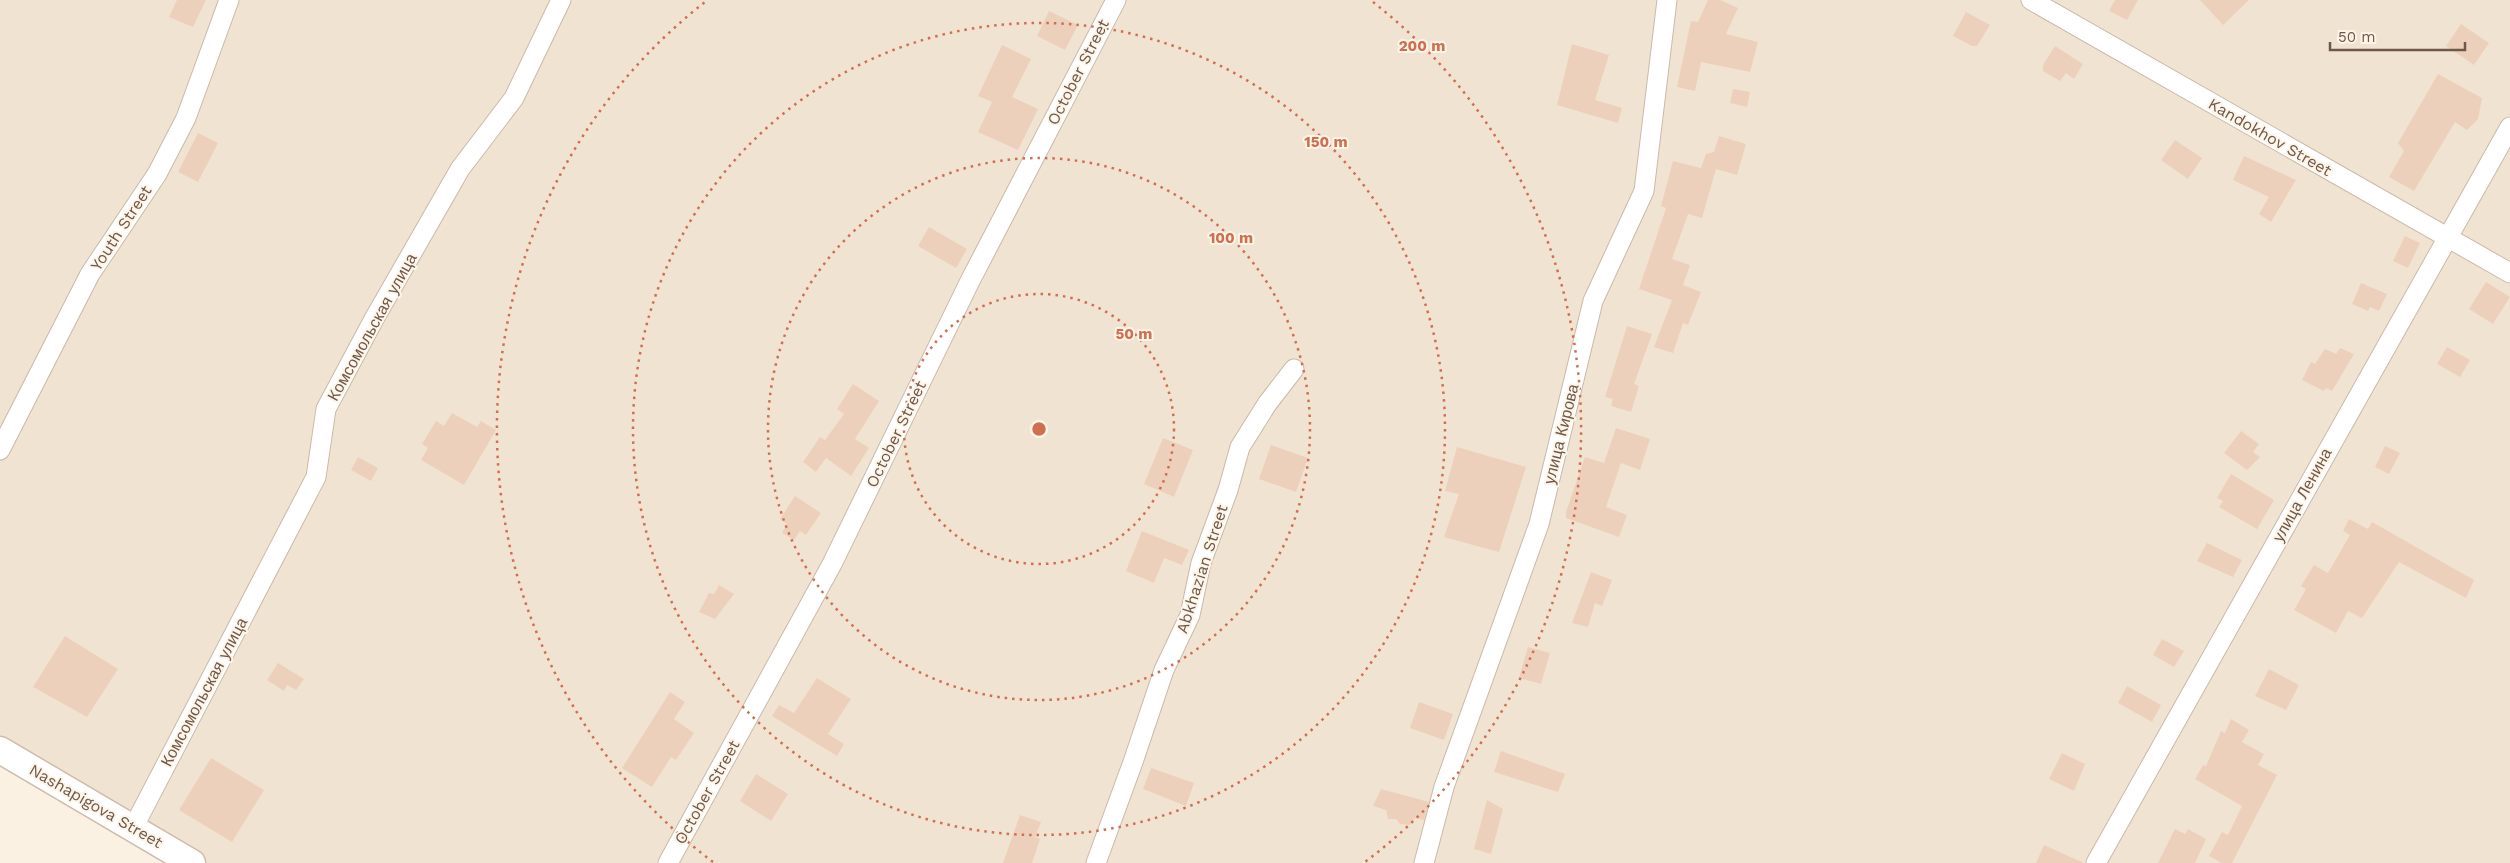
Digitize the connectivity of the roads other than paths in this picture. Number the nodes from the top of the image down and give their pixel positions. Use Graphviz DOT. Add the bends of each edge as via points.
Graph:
graph roads {
  1 [pos="229,0"];
  2 [pos="561,0"];
  3 [pos="1116,0"];
  4 [pos="1667,0"];
  5 [pos="2031,0"];
  6 [pos="2510,127"];
  7 [pos="2447,238"];
  8 [pos="2510,273"];
  9 [pos="1294,369"];
  10 [pos="0,450"];
  11 [pos="0,750"];
  12 [pos="133,828"];
  13 [pos="192,863"];
  14 [pos="668,863"];
  15 [pos="1096,863"];
  16 [pos="1424,863"];
  17 [pos="2096,863"];
  1 -- 10 [label="street, Youth Street" via="186,118 157,174 90,274"];
  2 -- 12 [label="street, Комсомольская улица" via="514,98 460,169 326,409 316,477"];
  3 -- 14 [label="street, October Street" via="970,281 832,564"];
  4 -- 16 [label="street, улица Кирова" via="1644,190 1593,301 1539,524 1444,787"];
  5 -- 7 [label="street, Kandokhov Street"];
  6 -- 7 [label="street, улица Ленина"];
  7 -- 8 [label="street, Kandokhov Street"];
  7 -- 17 [label="street, улица Ленина"];
  9 -- 15 [label="street, Abkhazian Street" via="1240,447 1201,563 1190,615 1164,670"];
  11 -- 12 [label="street, Nashapigova Street"];
  12 -- 13 [label="street, Nashapigova Street"];
}
